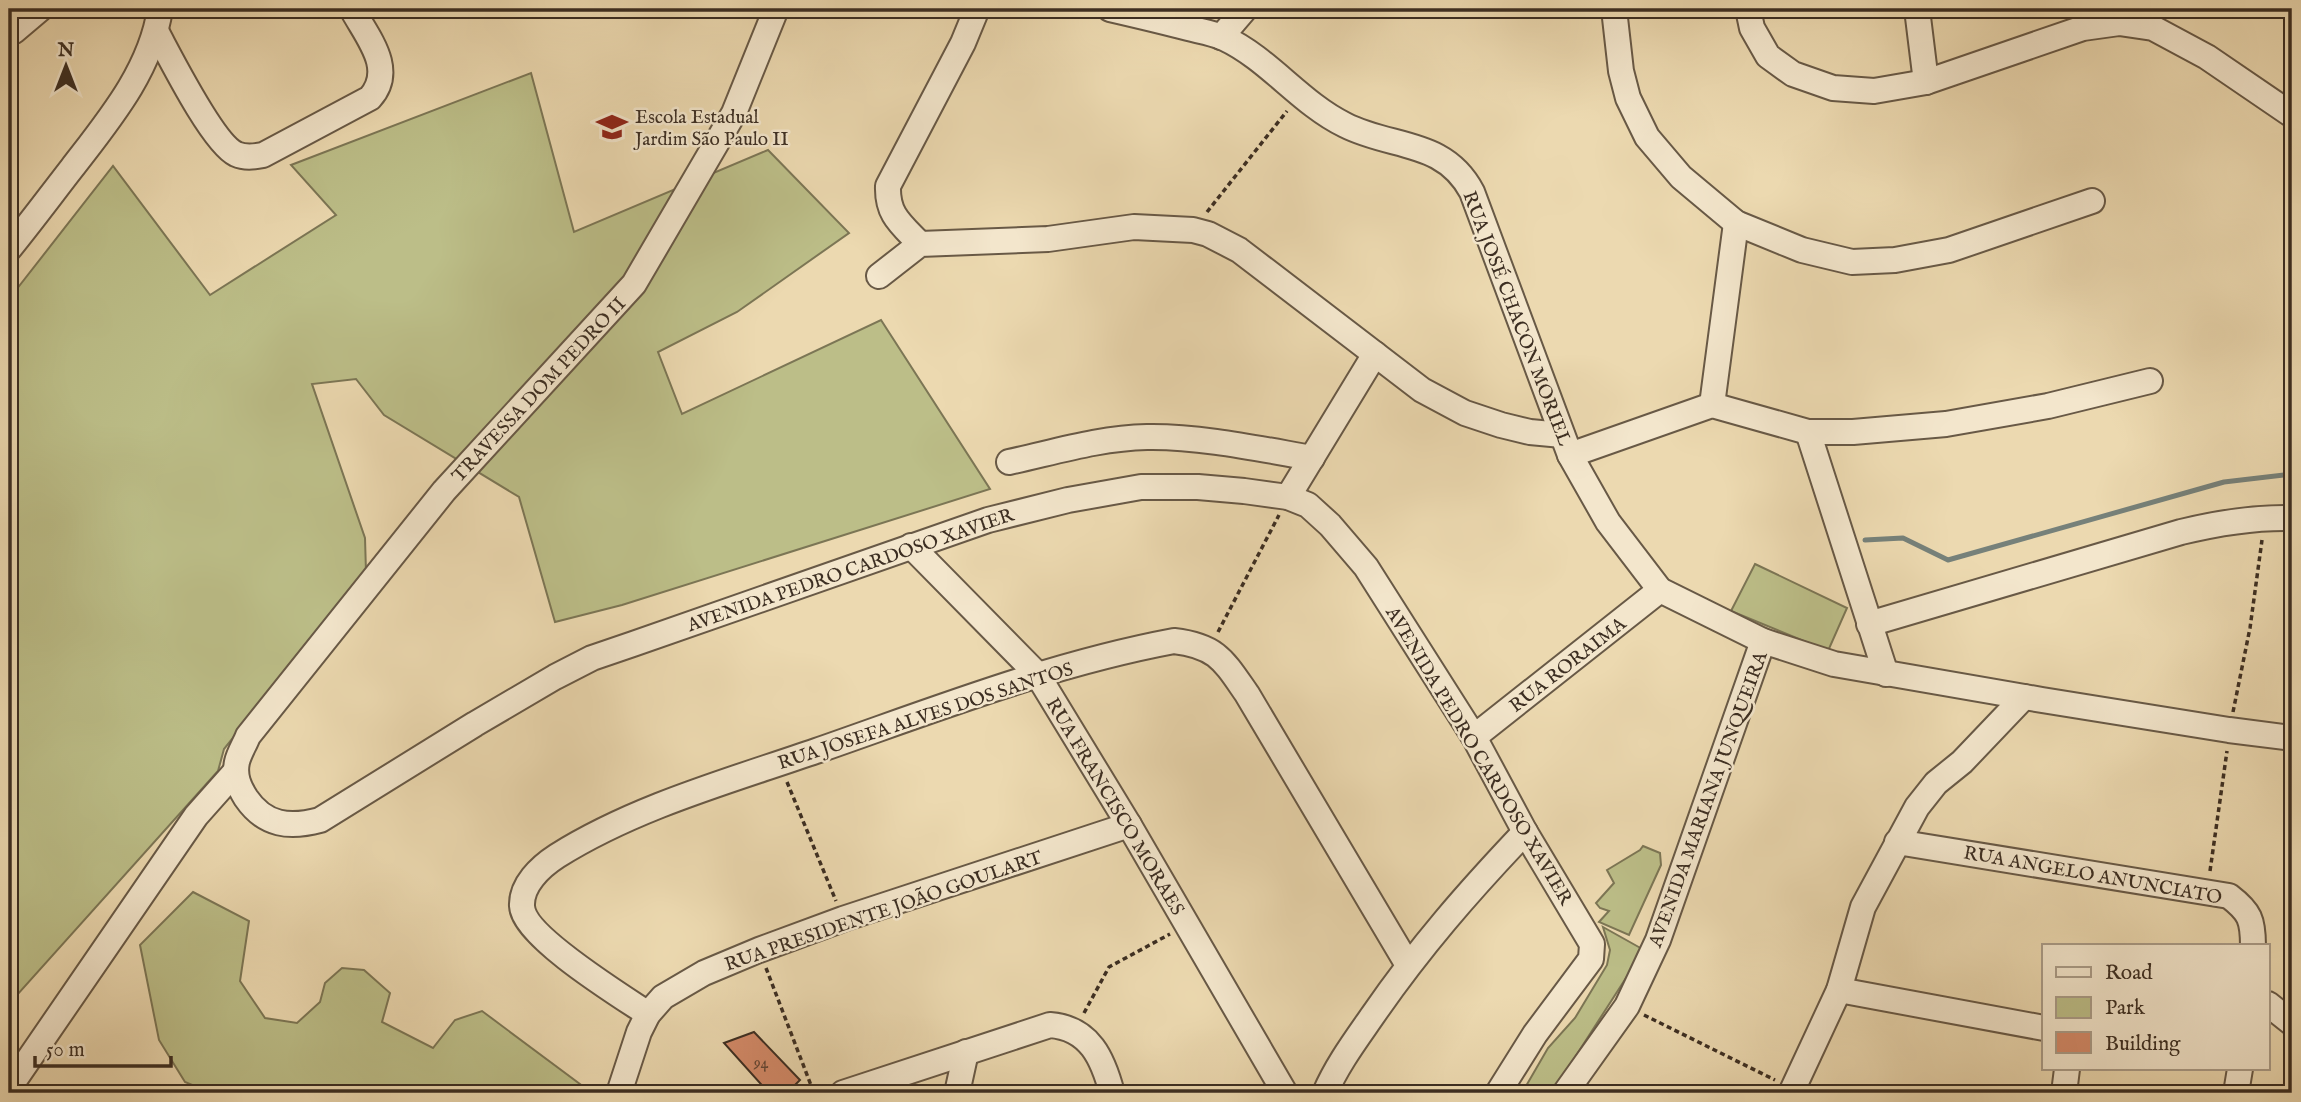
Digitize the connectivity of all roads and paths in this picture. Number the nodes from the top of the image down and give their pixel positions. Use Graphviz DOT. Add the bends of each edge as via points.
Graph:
graph roads {
  1 [pos="40,9"];
  2 [pos="352,9"];
  3 [pos="776,9"];
  4 [pos="977,9"];
  5 [pos="1110,9"];
  6 [pos="1245,9"];
  7 [pos="1614,9"];
  8 [pos="1748,9"];
  9 [pos="1917,9"];
  10 [pos="158,21"];
  11 [pos="9,32"];
  12 [pos="1221,37"];
  13 [pos="1926,82"];
  14 [pos="1300,95"];
  15 [pos="2292,116"];
  16 [pos="2092,201"];
  17 [pos="1736,223"];
  18 [pos="1193,230"];
  19 [pos="11,243"];
  20 [pos="919,243"];
  21 [pos="879,276"];
  22 [pos="1375,354"];
  23 [pos="2150,381"];
  24 [pos="1712,405"];
  25 [pos="1808,432"];
  26 [pos="1566,445"];
  27 [pos="1312,458"];
  28 [pos="1009,461"];
  29 [pos="1288,497"];
  30 [pos="2264,517"];
  31 [pos="2292,518"];
  32 [pos="911,546"];
  33 [pos="1660,590"];
  34 [pos="1869,624"];
  35 [pos="1763,640"];
  36 [pos="1209,650"];
  37 [pos="1037,674"];
  38 [pos="1886,674"];
  39 [pos="2024,697"];
  40 [pos="2229,730"];
  41 [pos="1474,737"];
  42 [pos="2292,738"];
  43 [pos="780,764"];
  44 [pos="236,771"];
  45 [pos="1129,825"];
  46 [pos="1525,832"];
  47 [pos="1898,842"];
  48 [pos="2207,890"];
  49 [pos="843,919"];
  50 [pos="1187,925"];
  51 [pos="2253,944"];
  52 [pos="759,950"];
  53 [pos="1408,965"];
  54 [pos="1839,990"];
  55 [pos="1627,1006"];
  56 [pos="2270,1006"];
  57 [pos="648,1014"];
  58 [pos="2292,1023"];
  59 [pos="2042,1028"];
  60 [pos="1073,1030"];
  61 [pos="966,1052"];
  62 [pos="2067,1070"];
  63 [pos="2240,1070"];
  64 [pos="9,1088"];
  65 [pos="1792,1091"];
  66 [pos="619,1093"];
  67 [pos="814,1093"];
  68 [pos="843,1093"];
  69 [pos="957,1093"];
  70 [pos="1112,1093"];
  71 [pos="1285,1093"];
  72 [pos="1325,1093"];
  73 [pos="1498,1093"];
  74 [pos="1565,1093"];
  75 [pos="2064,1093"];
  76 [pos="2236,1093"];
  1 -- 11 [label="street"];
  2 -- 10 [label="street" via="381,63 379,88 263,155 248,158 236,155 216,136"];
  3 -- 44 [label="street, TRAVESSA DOM PEDRO II" via="734,113 634,284 443,491 248,736"];
  4 -- 20 [label="street" via="888,186 893,216"];
  5 -- 12 [label="street, RUA JOSÉ CHACON MORIEL"];
  6 -- 12 [label="street"];
  7 -- 17 [label="street" via="1621,71 1647,137 1681,177"];
  8 -- 13 [label="street" via="1752,29 1768,56 1793,74 1833,88 1874,91"];
  9 -- 13 [label="street"];
  10 -- 19 [label="street" via="137,75 117,109"];
  12 -- 14 [label="street, RUA JOSÉ CHACON MORIEL"];
  13 -- 15 [label="street" via="2083,29 2119,23 2164,33"];
  14 -- 18 [label="path"];
  14 -- 26 [label="street, RUA JOSÉ CHACON MORIEL" via="1344,125 1421,149 1463,176"];
  16 -- 17 [label="street" via="1949,250 1895,260 1852,262 1802,250"];
  17 -- 24 [label="street"];
  18 -- 20 [label="street" via="1135,228 1048,239"];
  18 -- 22 [label="street" via="1239,250"];
  20 -- 21 [label="street"];
  22 -- 26 [label="street" via="1422,390 1465,413"];
  22 -- 27 [label="street"];
  23 -- 25 [label="street" via="1946,424"];
  24 -- 25 [label="street"];
  24 -- 26 [label="street"];
  25 -- 34 [label="street"];
  26 -- 33 [label="street, RUA JOSÉ CHACON MORIEL" via="1608,522"];
  27 -- 28 [label="street" via="1148,437 1107,440"];
  27 -- 29 [label="street"];
  29 -- 32 [label="street, AVENIDA PEDRO CARDOSO XAVIER" via="1198,487 1142,487 988,520"];
  29 -- 36 [label="path"];
  29 -- 41 [label="street, AVENIDA PEDRO CARDOSO XAVIER" via="1308,505 1330,524 1366,567"];
  30 -- 31 [label="street"];
  30 -- 34 [label="street" via="2180,532"];
  30 -- 40 [label="path" via="2250,628"];
  32 -- 37 [label="street, RUA FRANCISCO MORAES"];
  32 -- 44 [label="street, AVENIDA PEDRO CARDOSO XAVIER" via="592,658 475,723 320,820 301,825 262,817 239,787"];
  33 -- 35 [label="street, RUA JOSÉ CHACON MORIEL"];
  33 -- 41 [label="street, RUA RORAIMA"];
  34 -- 38 [label="street"];
  35 -- 38 [label="street, AVENIDA MARIANA JUNQUEIRA" via="1834,664"];
  35 -- 55 [label="street, AVENIDA MARIANA JUNQUEIRA" via="1666,919"];
  36 -- 37 [label="street, RUA JOSEFA ALVES DOS SANTOS" via="1174,641"];
  36 -- 53 [label="street" via="1222,659 1247,694"];
  37 -- 43 [label="street, RUA JOSEFA ALVES DOS SANTOS"];
  37 -- 45 [label="street, RUA FRANCISCO MORAES"];
  38 -- 39 [label="street, AVENIDA MARIANA JUNQUEIRA"];
  39 -- 40 [label="street, AVENIDA MARIANA JUNQUEIRA"];
  39 -- 47 [label="street" via="1936,783"];
  40 -- 42 [label="street, AVENIDA MARIANA JUNQUEIRA"];
  40 -- 48 [label="path"];
  41 -- 46 [label="street, AVENIDA PEDRO CARDOSO XAVIER"];
  43 -- 49 [label="path"];
  43 -- 57 [label="street, RUA JOSEFA ALVES DOS SANTOS" via="610,826 555,858 536,873 523,893 528,925 572,963"];
  44 -- 64 [label="street" via="196,816"];
  45 -- 49 [label="street, RUA PRESIDENTE JOÃO GOULART"];
  45 -- 50 [label="street, RUA FRANCISCO MORAES"];
  46 -- 53 [label="street"];
  46 -- 73 [label="street, AVENIDA PEDRO CARDOSO XAVIER" via="1593,948 1591,959"];
  47 -- 48 [label="street, RUA ANGELO ANUNCIATO"];
  47 -- 54 [label="street" via="1863,907"];
  48 -- 51 [label="street, RUA ANGELO ANUNCIATO" via="2229,895 2243,907 2251,918"];
  49 -- 52 [label="street, RUA PRESIDENTE JOÃO GOULART"];
  50 -- 60 [label="path" via="1109,967"];
  50 -- 71 [label="street, RUA FRANCISCO MORAES"];
  52 -- 57 [label="street, RUA PRESIDENTE JOÃO GOULART" via="704,973 663,997"];
  52 -- 67 [label="path"];
  53 -- 72 [label="street" via="1335,1070"];
  54 -- 59 [label="street"];
  54 -- 65 [label="street"];
  55 -- 65 [label="path"];
  55 -- 74 [label="street, AVENIDA MARIANA JUNQUEIRA"];
  56 -- 58 [label="street"];
  57 -- 66 [label="street, RUA PRESIDENTE JOÃO GOULART"];
  60 -- 61 [label="street" via="1050,1026"];
  60 -- 70 [label="street" via="1097,1052"];
  61 -- 68 [label="street"];
  61 -- 69 [label="street"];
  62 -- 75 [label="street"];
  63 -- 76 [label="street"];
}
